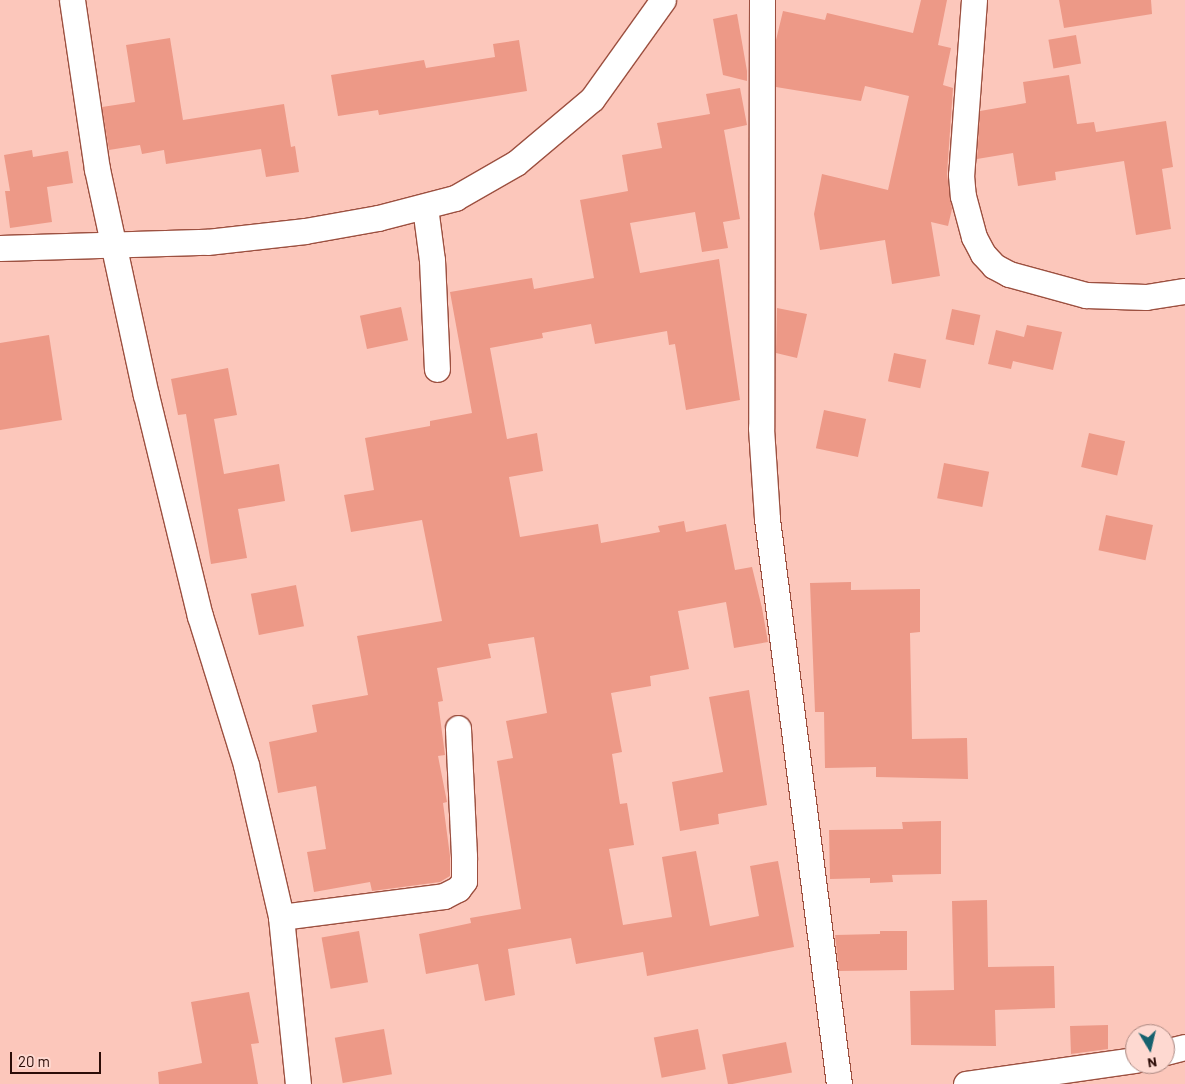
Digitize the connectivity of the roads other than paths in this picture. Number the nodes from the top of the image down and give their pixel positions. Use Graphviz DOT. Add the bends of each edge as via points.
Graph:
graph roads {
  1 [pos="72,0"];
  2 [pos="663,0"];
  3 [pos="762,0"];
  4 [pos="974,0"];
  5 [pos="425,212"];
  6 [pos="0,248"];
  7 [pos="116,253"];
  8 [pos="1185,291"];
  9 [pos="437,369"];
  10 [pos="458,728"];
  11 [pos="281,917"];
  12 [pos="1125,1061"];
  13 [pos="298,1084"];
  14 [pos="840,1084"];
  15 [pos="966,1084"];
  1 -- 7 [label="street" via="97,169"];
  2 -- 5 [label="street" via="592,99 516,163"];
  3 -- 14 [label="street" via="761,437 767,519"];
  4 -- 8 [label="street" via="961,175 970,220 983,254 994,266 1009,274 1086,295 1146,297"];
  5 -- 7 [label="street" via="305,231"];
  5 -- 9 [label="street" via="432,260"];
  6 -- 7 [label="street"];
  7 -- 11 [label="street" via="200,616 246,765"];
  10 -- 11 [label="street" via="464,881 458,889 444,896"];
  11 -- 13 [label="street"];
  12 -- 15 [label="street"];
}
